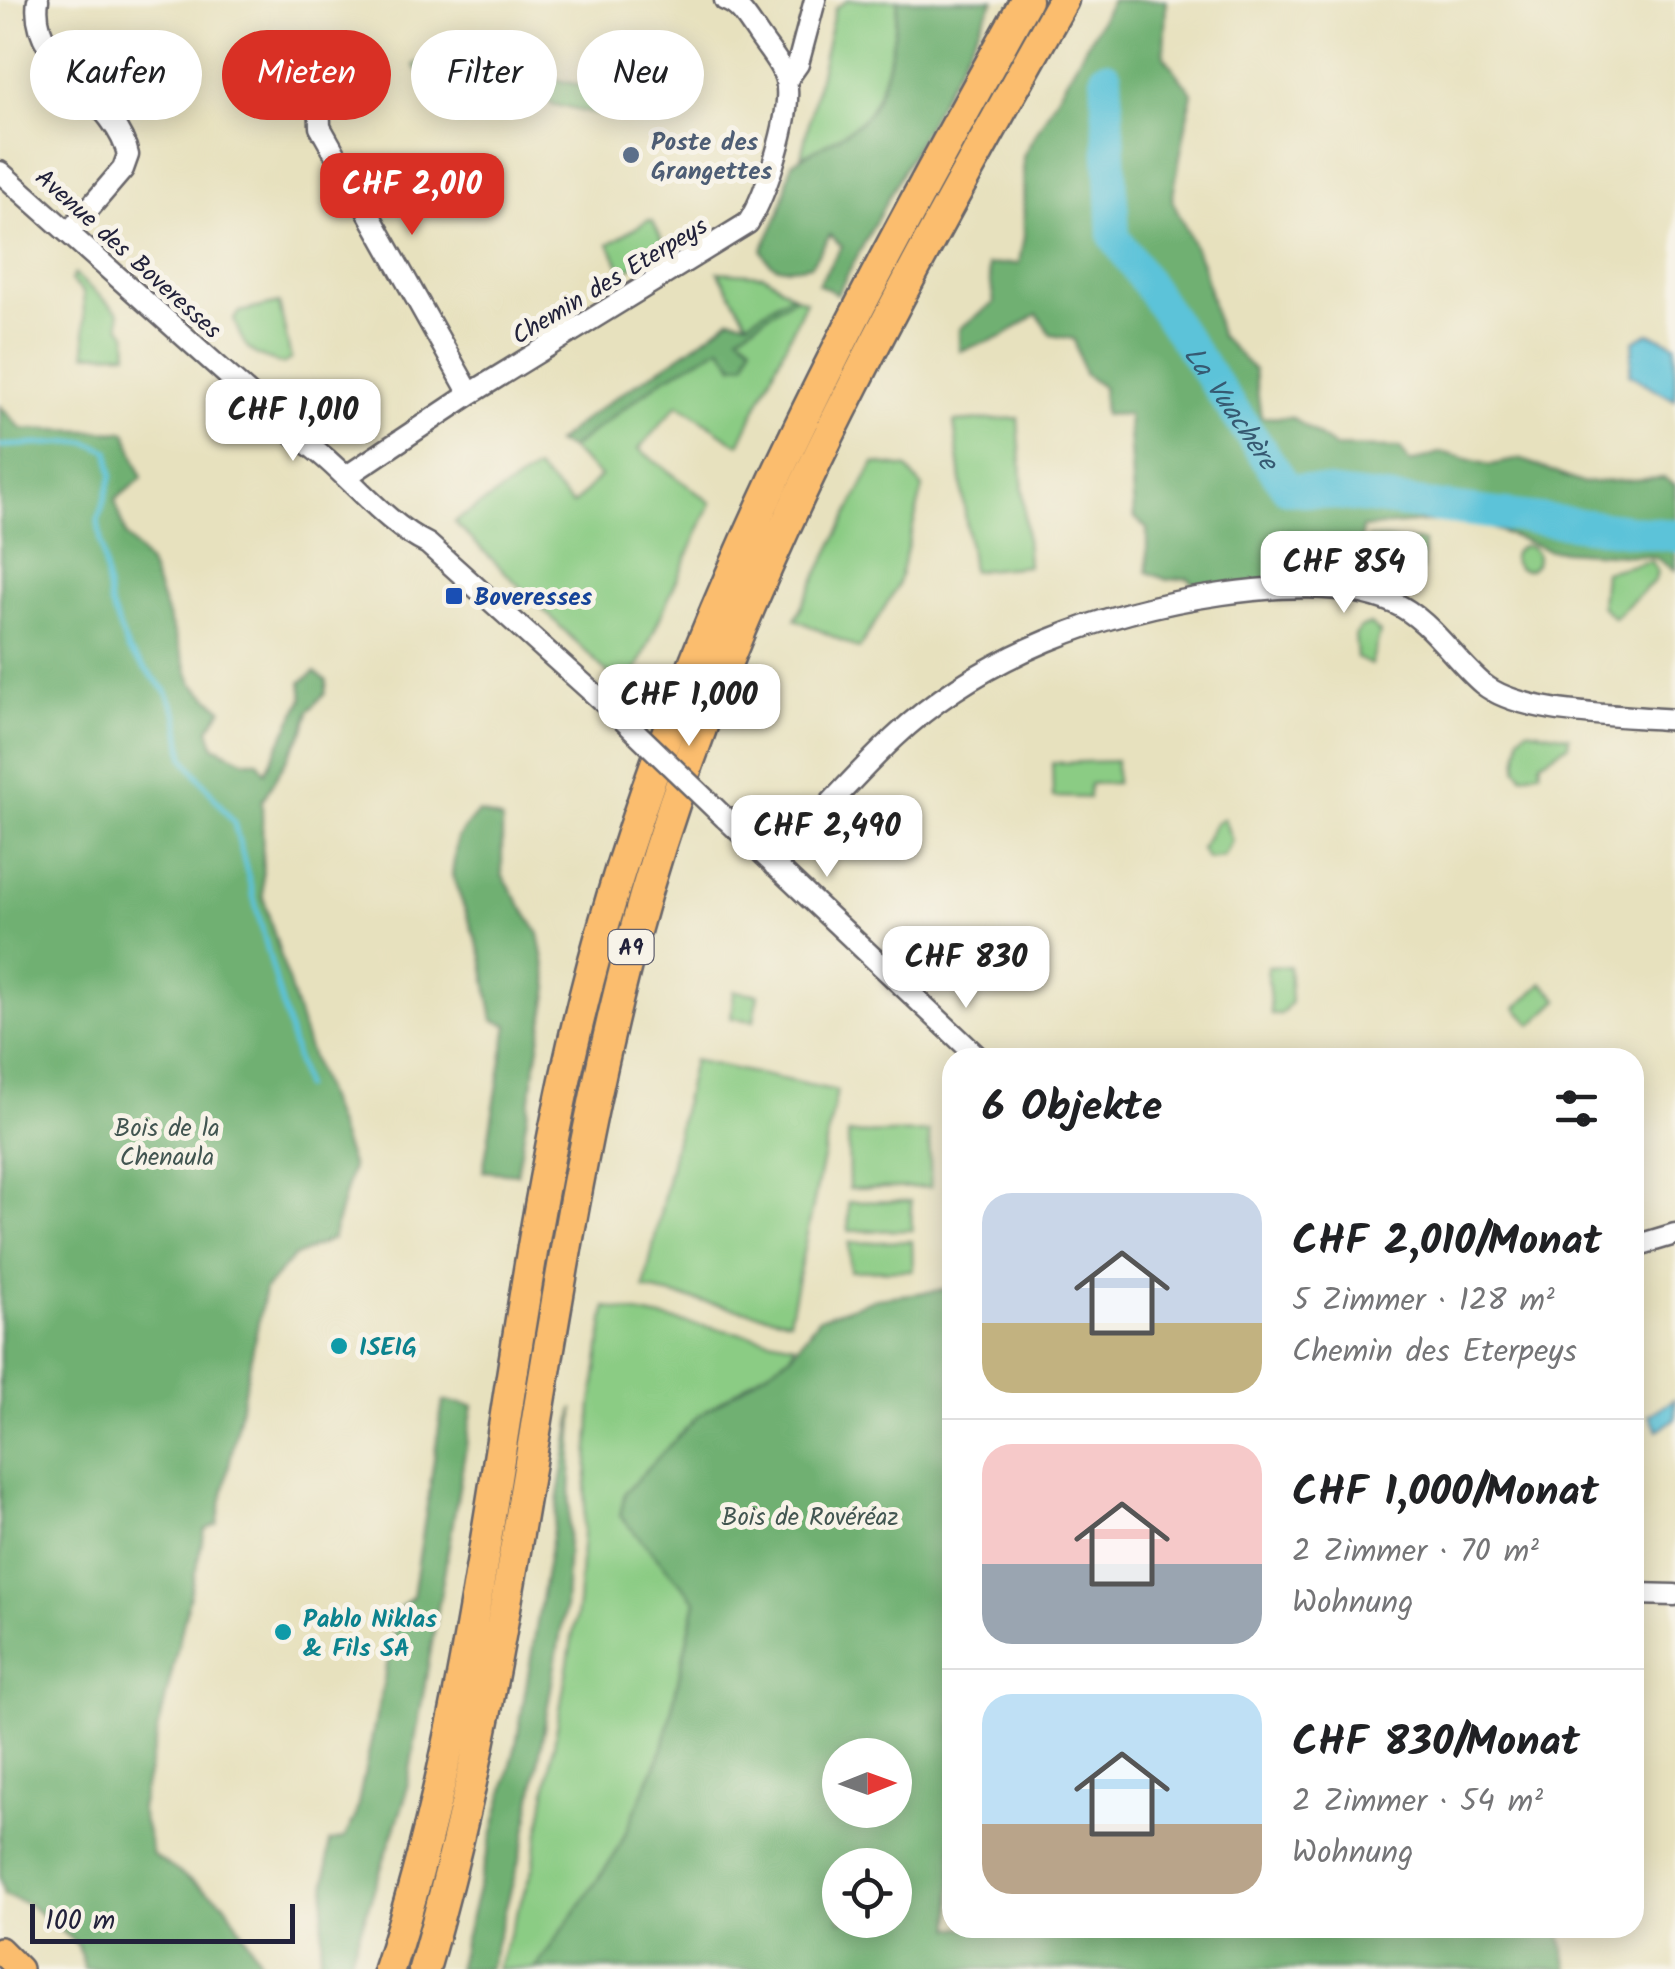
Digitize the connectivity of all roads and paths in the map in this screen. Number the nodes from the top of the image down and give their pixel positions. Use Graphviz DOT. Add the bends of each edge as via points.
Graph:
graph roads {
  1 [pos="38,0"];
  2 [pos="725,0"];
  3 [pos="815,0"];
  4 [pos="1026,0"];
  5 [pos="1063,0"];
  6 [pos="786,81"];
  7 [pos="320,120"];
  8 [pos="0,172"];
  9 [pos="69,232"];
  10 [pos="470,394"];
  11 [pos="346,476"];
  12 [pos="1675,720"];
  13 [pos="774,865"];
  14 [pos="967,1048"];
  15 [pos="1675,1234"];
  16 [pos="1644,1243"];
  17 [pos="1644,1594"];
  18 [pos="1675,1595"];
  19 [pos="0,1950"];
  20 [pos="19,1969"];
  21 [pos="389,1969"];
  22 [pos="424,1969"];
  1 -- 9 [label="street" via="39,29 118,131 128,155"];
  2 -- 6 [label="street" via="751,24"];
  3 -- 6 [label="street, Chemin des Eterpeys" via="798,64"];
  4 -- 21 [label="highway, A9" via="864,294 758,505 692,660 622,861 558,1111 452,1716"];
  5 -- 22 [label="highway, A9" via="828,435 736,639 669,817 594,1103 483,1730"];
  6 -- 10 [label="street, Chemin des Eterpeys" via="764,199 748,223"];
  7 -- 10 [label="street"];
  8 -- 9 [label="street, Avenue des Boveresses"];
  9 -- 11 [label="street, Avenue des Boveresses"];
  10 -- 11 [label="street, Chemin des Eterpeys"];
  11 -- 13 [label="street, Avenue des Boveresses, bridge" via="620,717"];
  12 -- 13 [label="street" via="1501,696 1418,617 1367,594 1280,587 1200,598 1095,620 958,690 895,737"];
  13 -- 14 [label="street, Avenue des Boveresses"];
  15 -- 16 [label="street"];
  17 -- 18 [label="street"];
  19 -- 20 [label="main road"];
}
